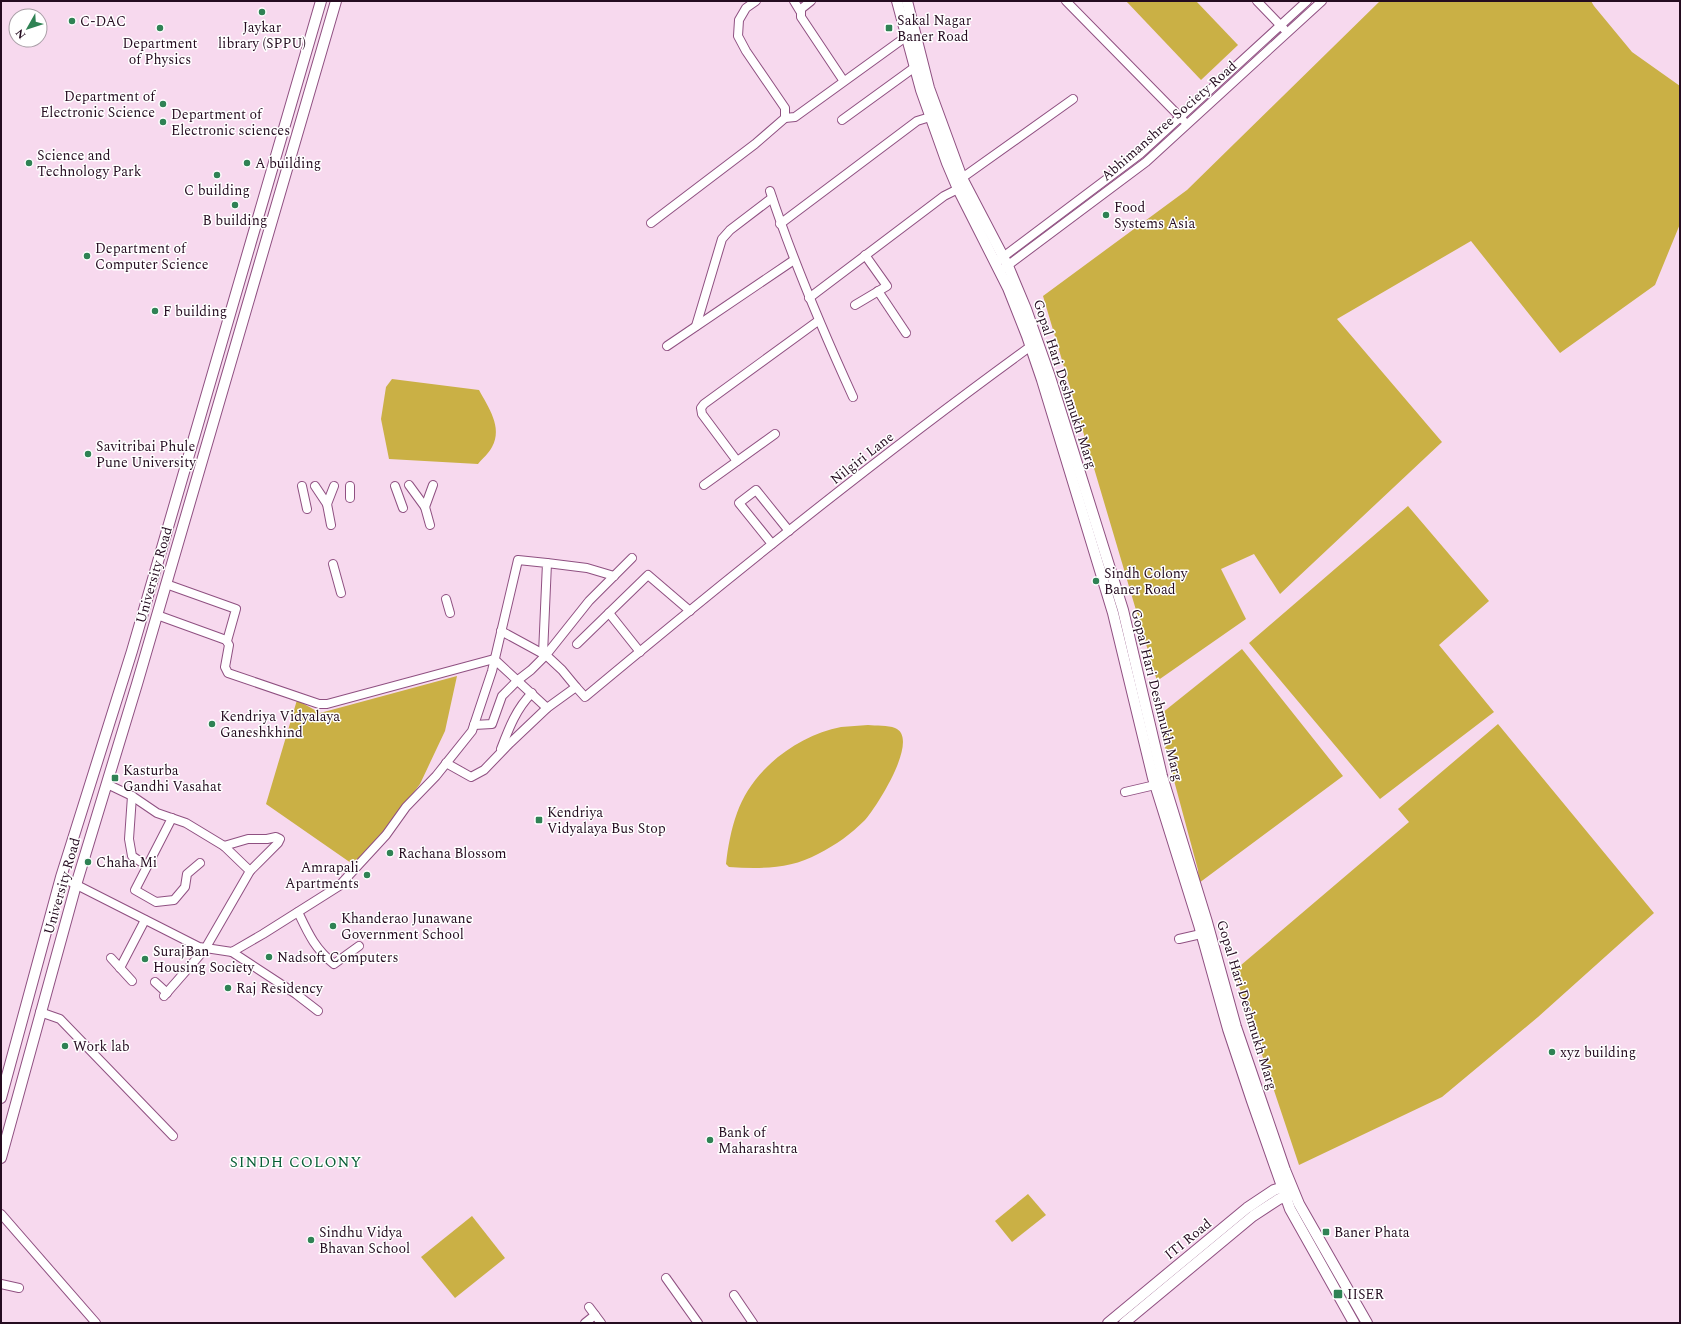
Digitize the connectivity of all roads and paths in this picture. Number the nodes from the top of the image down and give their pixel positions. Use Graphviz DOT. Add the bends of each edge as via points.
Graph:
graph roads {
  1 [pos="321,1"];
  2 [pos="336,1"];
  3 [pos="756,1"];
  4 [pos="794,1"];
  5 [pos="812,1"];
  6 [pos="897,1"];
  7 [pos="907,1"];
  8 [pos="1066,1"];
  9 [pos="1257,1"];
  10 [pos="1307,1"];
  11 [pos="1322,1"];
  12 [pos="800,11"];
  13 [pos="1281,26"];
  14 [pos="1287,33"];
  15 [pos="907,36"];
  16 [pos="915,67"];
  17 [pos="843,80"];
  18 [pos="1073,99"];
  19 [pos="934,116"];
  20 [pos="1181,117"];
  21 [pos="785,118"];
  22 [pos="842,120"];
  23 [pos="1188,124"];
  24 [pos="962,178"];
  25 [pos="958,189"];
  26 [pos="651,223"];
  27 [pos="780,224"];
  28 [pos="865,255"];
  29 [pos="794,260"];
  30 [pos="1002,264"];
  31 [pos="878,291"];
  32 [pos="809,298"];
  33 [pos="855,304"];
  34 [pos="818,321"];
  35 [pos="696,326"];
  36 [pos="906,333"];
  37 [pos="667,346"];
  38 [pos="1031,346"];
  39 [pos="853,396"];
  40 [pos="775,434"];
  41 [pos="737,461"];
  42 [pos="409,485"];
  43 [pos="704,485"];
  44 [pos="302,486"];
  45 [pos="315,486"];
  46 [pos="334,486"];
  47 [pos="350,486"];
  48 [pos="395,486"];
  49 [pos="433,486"];
  50 [pos="350,498"];
  51 [pos="327,504"];
  52 [pos="425,507"];
  53 [pos="403,508"];
  54 [pos="307,509"];
  55 [pos="331,525"];
  56 [pos="430,526"];
  57 [pos="789,531"];
  58 [pos="772,544"];
  59 [pos="632,558"];
  60 [pos="547,563"];
  61 [pos="333,564"];
  62 [pos="614,576"];
  63 [pos="166,584"];
  64 [pos="341,593"];
  65 [pos="1112,594"];
  66 [pos="446,599"];
  67 [pos="690,611"];
  68 [pos="450,613"];
  69 [pos="609,613"];
  70 [pos="156,615"];
  71 [pos="501,631"];
  72 [pos="227,641"];
  73 [pos="577,644"];
  74 [pos="640,652"];
  75 [pos="544,655"];
  76 [pos="494,659"];
  77 [pos="518,680"];
  78 [pos="576,687"];
  79 [pos="532,693"];
  80 [pos="547,708"];
  81 [pos="474,725"];
  82 [pos="499,754"];
  83 [pos="446,763"];
  84 [pos="107,784"];
  85 [pos="1155,785"];
  86 [pos="1125,792"];
  87 [pos="132,796"];
  88 [pos="172,818"];
  89 [pos="224,846"];
  90 [pos="200,863"];
  91 [pos="147,866"];
  92 [pos="250,871"];
  93 [pos="61,877"];
  94 [pos="76,885"];
  95 [pos="298,912"];
  96 [pos="144,920"];
  97 [pos="1201,934"];
  98 [pos="1179,939"];
  99 [pos="359,946"];
  100 [pos="205,949"];
  101 [pos="232,952"];
  102 [pos="110,958"];
  103 [pos="120,968"];
  104 [pos="132,981"];
  105 [pos="155,982"];
  106 [pos="318,1011"];
  107 [pos="40,1012"];
  108 [pos="1,1098"];
  109 [pos="173,1136"];
  110 [pos="1,1158"];
  111 [pos="1288,1191"];
  112 [pos="1,1214"];
  113 [pos="666,1278"];
  114 [pos="1,1284"];
  115 [pos="19,1288"];
  116 [pos="734,1295"];
  117 [pos="589,1307"];
  118 [pos="595,1315"];
  119 [pos="1124,1319"];
  120 [pos="96,1323"];
  121 [pos="585,1323"];
  122 [pos="601,1323"];
  123 [pos="698,1323"];
  124 [pos="753,1323"];
  125 [pos="1108,1323"];
  126 [pos="1354,1323"];
  127 [pos="1367,1323"];
  1 -- 93 [label="main road, University Road" via="132,650"];
  2 -- 63 [label="main road, University Road"];
  3 -- 21 [label="street" via="746,8 739,20 738,36 785,108"];
  4 -- 12 [label="street"];
  5 -- 12 [label="street"];
  6 -- 15 [label="main road, Gopal Hari Deshmukh Marg"];
  7 -- 19 [label="main road, Gopal Hari Deshmukh Marg" via="930,88"];
  8 -- 20 [label="street"];
  9 -- 13 [label="street"];
  10 -- 13 [label="street, Abhimanshree Society Road"];
  11 -- 14 [label="street, Abhimanshree Society Road"];
  12 -- 17 [label="street" via="801,17"];
  13 -- 14 [label="street"];
  13 -- 20 [label="street, Abhimanshree Society Road"];
  14 -- 23 [label="street, Abhimanshree Society Road"];
  15 -- 16 [label="main road, Gopal Hari Deshmukh Marg"];
  15 -- 17 [label="street"];
  16 -- 19 [label="main road, Gopal Hari Deshmukh Marg"];
  16 -- 22 [label="street"];
  17 -- 21 [label="street" via="795,117"];
  18 -- 24 [label="street"];
  19 -- 24 [label="main road, Gopal Hari Deshmukh Marg"];
  19 -- 25 [label="main road, Gopal Hari Deshmukh Marg"];
  19 -- 27 [label="street" via="917,121"];
  20 -- 23 [label="street"];
  20 -- 30 [label="street, Abhimanshree Society Road" via="1140,154"];
  21 -- 26 [label="street"];
  23 -- 30 [label="street, Abhimanshree Society Road" via="1146,162"];
  24 -- 30 [label="main road, Gopal Hari Deshmukh Marg"];
  25 -- 28 [label="street" via="944,196"];
  25 -- 30 [label="main road, Gopal Hari Deshmukh Marg"];
  27 -- 29 [label="street"];
  27 -- 35 [label="street" via="771,194 722,239"];
  28 -- 31 [label="street" via="887,286"];
  28 -- 32 [label="street"];
  29 -- 32 [label="street"];
  29 -- 35 [label="street"];
  30 -- 38 [label="main road, Gopal Hari Deshmukh Marg"];
  30 -- 65 [label="main road, Gopal Hari Deshmukh Marg" via="1026,309 1050,377"];
  31 -- 33 [label="street"];
  31 -- 36 [label="street"];
  32 -- 34 [label="street"];
  34 -- 39 [label="street"];
  34 -- 41 [label="street" via="701,408 702,414"];
  35 -- 37 [label="street"];
  38 -- 57 [label="street, Nilgiri Lane"];
  38 -- 65 [label="main road, Gopal Hari Deshmukh Marg"];
  40 -- 41 [label="street"];
  41 -- 43 [label="street"];
  42 -- 52 [label="street"];
  44 -- 54 [label="street"];
  45 -- 51 [label="street"];
  46 -- 51 [label="street"];
  47 -- 50 [label="street"];
  48 -- 53 [label="street"];
  49 -- 52 [label="street"];
  51 -- 55 [label="street"];
  52 -- 56 [label="street"];
  57 -- 58 [label="street, Nilgiri Lane"];
  57 -- 58 [label="street" via="756,490 740,503"];
  58 -- 67 [label="street, Nilgiri Lane" via="710,592"];
  59 -- 62 [label="street"];
  60 -- 62 [label="street" via="587,568"];
  60 -- 71 [label="street" via="518,560"];
  60 -- 75 [label="street"];
  61 -- 64 [label="street"];
  62 -- 75 [label="street" via="589,601"];
  63 -- 70 [label="main road, University Road"];
  63 -- 72 [label="street" via="236,609"];
  65 -- 85 [label="main road, Gopal Hari Deshmukh Marg"];
  65 -- 111 [label="main road, Gopal Hari Deshmukh Marg" via="1124,618 1162,776"];
  66 -- 68 [label="street"];
  67 -- 69 [label="street" via="648,575"];
  67 -- 74 [label="street, Nilgiri Lane"];
  69 -- 73 [label="street"];
  69 -- 74 [label="street"];
  70 -- 72 [label="street"];
  70 -- 84 [label="main road, University Road"];
  71 -- 75 [label="street"];
  71 -- 76 [label="street"];
  72 -- 76 [label="street" via="229,645 224,667 227,672 323,704"];
  74 -- 78 [label="street, Nilgiri Lane" via="585,697"];
  75 -- 77 [label="street"];
  75 -- 78 [label="street" via="562,670"];
  76 -- 77 [label="street"];
  76 -- 81 [label="street"];
  77 -- 79 [label="street"];
  77 -- 81 [label="street" via="502,696 492,724"];
  78 -- 80 [label="street"];
  79 -- 80 [label="street"];
  79 -- 82 [label="street" via="522,703 511,723"];
  80 -- 82 [label="street"];
  81 -- 83 [label="street"];
  82 -- 83 [label="street" via="484,770 471,777"];
  83 -- 95 [label="street" via="339,886"];
  84 -- 87 [label="street"];
  84 -- 94 [label="main road, University Road"];
  85 -- 86 [label="street"];
  85 -- 97 [label="main road, Gopal Hari Deshmukh Marg"];
  87 -- 88 [label="street" via="157,813"];
  87 -- 91 [label="street" via="129,839 132,856"];
  88 -- 89 [label="street" via="186,823"];
  88 -- 91 [label="street"];
  89 -- 92 [label="street"];
  89 -- 92 [label="street" via="248,839 280,839"];
  90 -- 91 [label="street" via="187,874 185,887 174,900 156,902 135,890"];
  92 -- 100 [label="street"];
  93 -- 94 [label="street"];
  93 -- 108 [label="main road, University Road"];
  94 -- 96 [label="street"];
  94 -- 107 [label="main road, University Road"];
  95 -- 99 [label="street" via="312,941 334,964"];
  95 -- 101 [label="street"];
  96 -- 100 [label="street"];
  96 -- 103 [label="street"];
  97 -- 98 [label="street"];
  97 -- 111 [label="main road, Gopal Hari Deshmukh Marg" via="1228,1029"];
  100 -- 101 [label="street"];
  100 -- 105 [label="street" via="166,994"];
  101 -- 106 [label="street"];
  102 -- 103 [label="street"];
  103 -- 104 [label="street"];
  107 -- 109 [label="street" via="60,1019"];
  107 -- 110 [label="main road, University Road"];
  111 -- 119 [label="main road, ITI Road"];
  111 -- 126 [label="main road, Gopal Hari Deshmukh Marg" via="1290,1208"];
  111 -- 127 [label="main road, Gopal Hari Deshmukh Marg"];
  112 -- 120 [label="street"];
  113 -- 123 [label="street"];
  114 -- 115 [label="street"];
  116 -- 124 [label="street"];
  117 -- 118 [label="street"];
  118 -- 121 [label="street"];
  118 -- 122 [label="street"];
  119 -- 125 [label="main road, ITI Road"];
}
